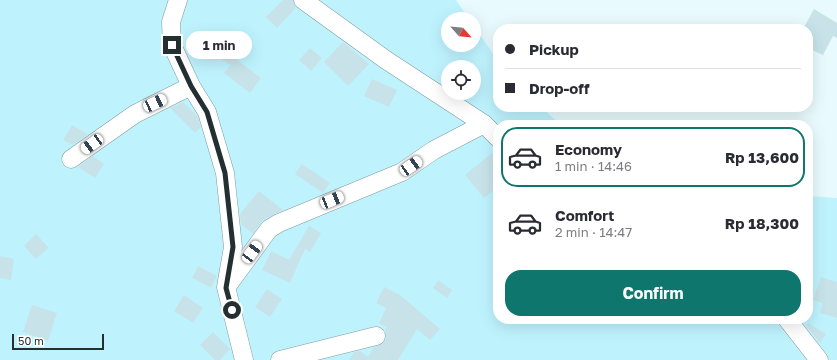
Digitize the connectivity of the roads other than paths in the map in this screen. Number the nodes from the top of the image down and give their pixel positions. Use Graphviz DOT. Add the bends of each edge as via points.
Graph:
graph roads {
  1 [pos="178,0"];
  2 [pos="303,0"];
  3 [pos="191,86"];
  4 [pos="484,124"];
  5 [pos="493,133"];
  6 [pos="71,159"];
  7 [pos="226,288"];
  8 [pos="791,324"];
  9 [pos="376,336"];
  10 [pos="244,360"];
  11 [pos="280,360"];
  12 [pos="819,360"];
  1 -- 3 [label="street" via="171,22 172,45"];
  2 -- 4 [label="street" via="386,60"];
  3 -- 6 [label="street" via="134,114"];
  3 -- 7 [label="street" via="207,112 225,173 233,247"];
  4 -- 5 [label="street"];
  4 -- 7 [label="street" via="434,150 402,172 274,226"];
  7 -- 10 [label="street"];
  8 -- 12 [label="street"];
  9 -- 11 [label="street"];
}
